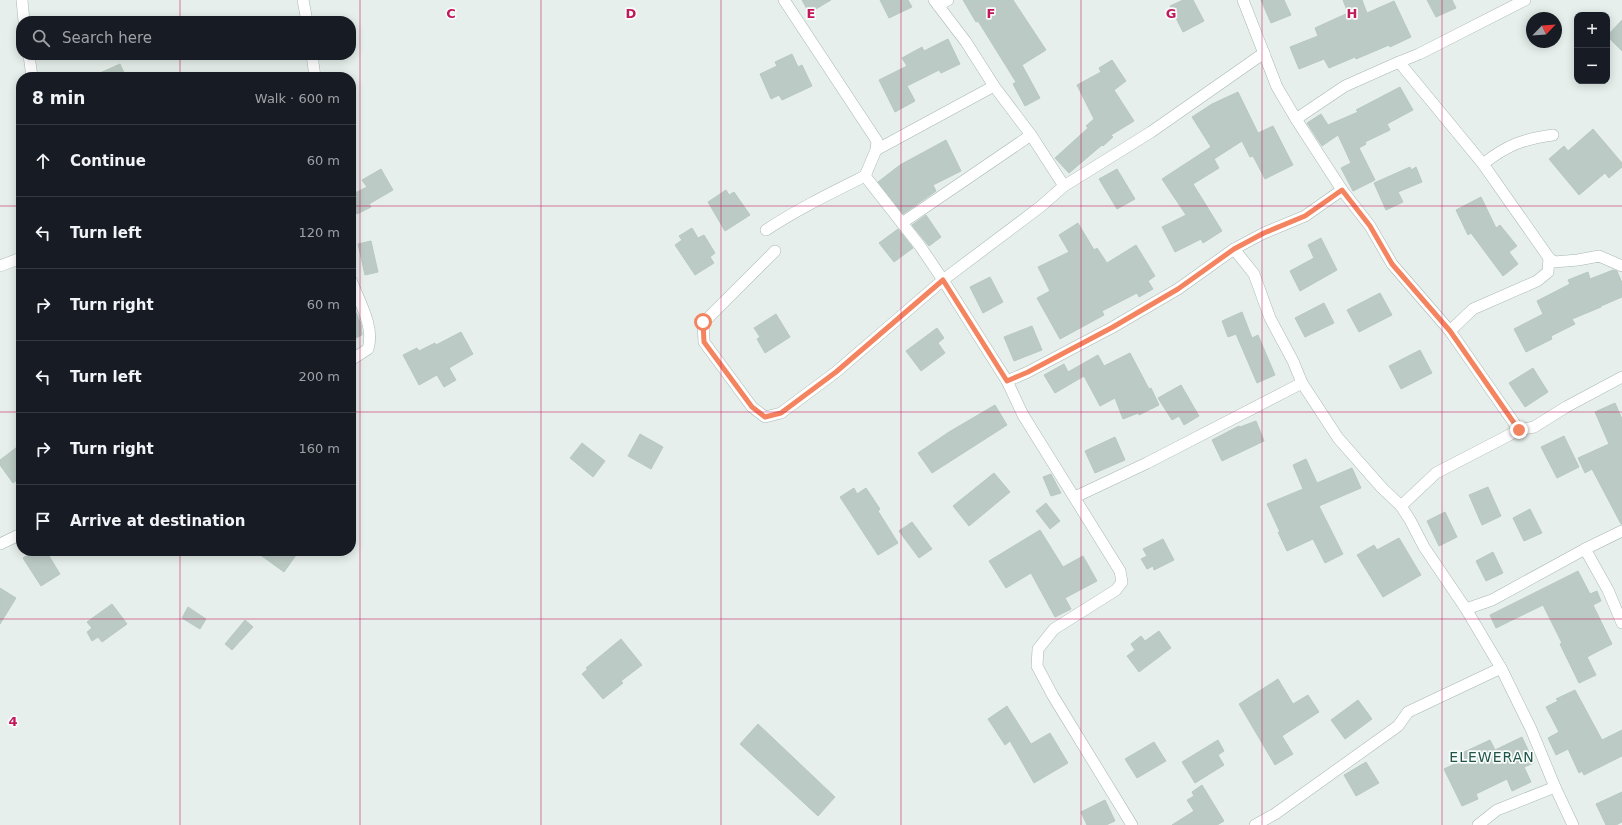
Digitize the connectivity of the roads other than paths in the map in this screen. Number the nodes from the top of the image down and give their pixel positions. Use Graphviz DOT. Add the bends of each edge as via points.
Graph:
graph roads {
  1 [pos="22,0"];
  2 [pos="303,0"];
  3 [pos="784,0"];
  4 [pos="1243,0"];
  5 [pos="1525,0"];
  6 [pos="940,2"];
  7 [pos="24,16"];
  8 [pos="306,16"];
  9 [pos="1264,52"];
  10 [pos="30,60"];
  11 [pos="313,60"];
  12 [pos="1399,62"];
  13 [pos="31,72"];
  14 [pos="314,72"];
  15 [pos="994,86"];
  16 [pos="1296,119"];
  17 [pos="1031,135"];
  18 [pos="1553,136"];
  19 [pos="876,150"];
  20 [pos="1483,164"];
  21 [pos="865,176"];
  22 [pos="1064,186"];
  23 [pos="1342,190"];
  24 [pos="902,223"];
  25 [pos="766,230"];
  26 [pos="1234,249"];
  27 [pos="775,251"];
  28 [pos="1549,258"];
  29 [pos="16,260"];
  30 [pos="0,266"];
  31 [pos="1622,266"];
  32 [pos="943,280"];
  33 [pos="356,292"];
  34 [pos="1450,331"];
  35 [pos="356,357"];
  36 [pos="1622,377"];
  37 [pos="1007,381"];
  38 [pos="1302,384"];
  39 [pos="1519,430"];
  40 [pos="1075,497"];
  41 [pos="1401,506"];
  42 [pos="1622,531"];
  43 [pos="16,536"];
  44 [pos="0,544"];
  45 [pos="1585,549"];
  46 [pos="1466,609"];
  47 [pos="1622,623"];
  48 [pos="1501,668"];
  49 [pos="1555,787"];
  50 [pos="1132,825"];
  51 [pos="1255,825"];
  52 [pos="1478,825"];
  53 [pos="1573,825"];
  1 -- 7 [label="street"];
  2 -- 8 [label="street"];
  3 -- 19 [label="street" via="877,141"];
  4 -- 9 [label="street"];
  5 -- 12 [label="street"];
  6 -- 15 [label="street"];
  9 -- 16 [label="street" via="1277,88"];
  9 -- 22 [label="street" via="1151,132"];
  10 -- 13 [label="street"];
  11 -- 14 [label="street"];
  12 -- 16 [label="street" via="1346,86"];
  12 -- 20 [label="street"];
  15 -- 17 [label="street"];
  15 -- 19 [label="street"];
  16 -- 23 [label="street"];
  17 -- 22 [label="street"];
  17 -- 24 [label="street"];
  18 -- 20 [label="street" via="1520,141 1500,151"];
  19 -- 21 [label="street"];
  20 -- 28 [label="street"];
  21 -- 24 [label="street"];
  21 -- 25 [label="street" via="829,193"];
  22 -- 32 [label="street"];
  23 -- 26 [label="street" via="1305,216"];
  23 -- 34 [label="street" via="1370,226 1392,264"];
  24 -- 32 [label="street"];
  26 -- 37 [label="street" via="1178,289 1113,327"];
  26 -- 38 [label="street" via="1254,274 1270,318"];
  27 -- 32 [label="street" via="703,322 704,342 752,407 765,417 781,413 836,372"];
  28 -- 31 [label="street" via="1556,262 1599,256"];
  28 -- 34 [label="street" via="1548,272 1537,281 1473,309"];
  29 -- 30 [label="street"];
  32 -- 37 [label="street"];
  33 -- 35 [label="street" via="370,327 370,343 368,349"];
  34 -- 39 [label="street"];
  36 -- 39 [label="street" via="1534,427"];
  37 -- 40 [label="street" via="1023,415"];
  38 -- 40 [label="street"];
  38 -- 41 [label="street" via="1338,438"];
  39 -- 41 [label="street" via="1436,473"];
  40 -- 50 [label="street" via="1120,572 1122,582 1116,590 1054,629 1038,649 1037,666"];
  41 -- 46 [label="street" via="1424,547"];
  42 -- 45 [label="street"];
  43 -- 44 [label="street"];
  45 -- 46 [label="street" via="1492,600"];
  45 -- 47 [label="street" via="1608,590"];
  46 -- 48 [label="street"];
  48 -- 49 [label="street" via="1531,729"];
  48 -- 51 [label="street" via="1408,712 1398,726 1275,814"];
  49 -- 52 [label="street" via="1497,810"];
  49 -- 53 [label="street"];
}
